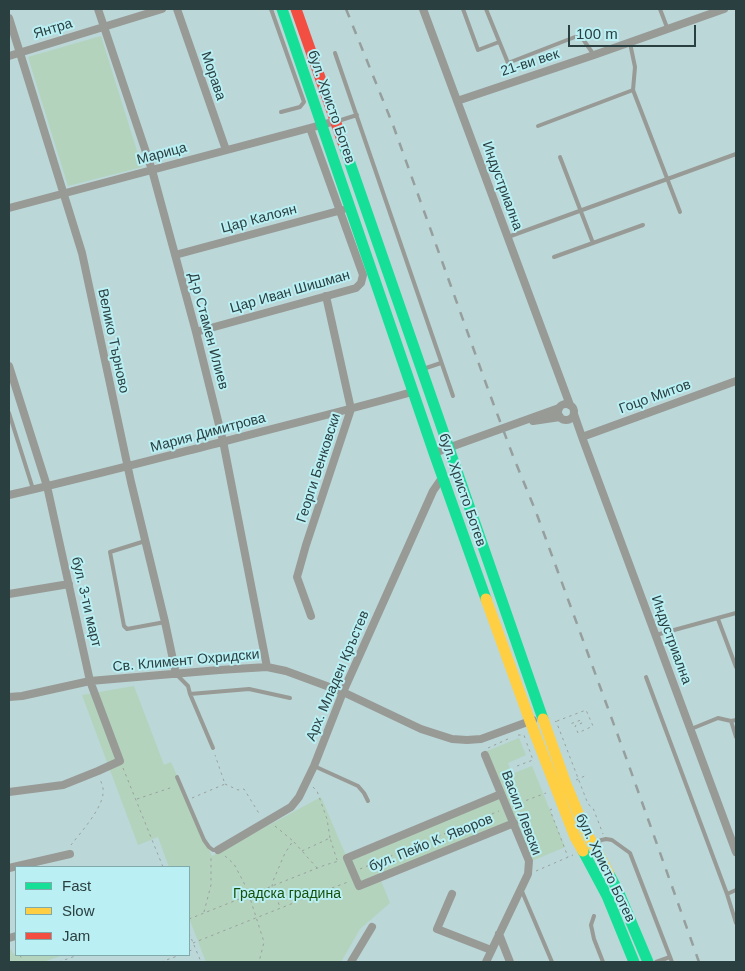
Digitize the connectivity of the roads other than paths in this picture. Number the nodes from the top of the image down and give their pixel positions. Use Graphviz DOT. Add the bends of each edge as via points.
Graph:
graph roads {
  1 [pos="98,9"];
  2 [pos="162,9"];
  3 [pos="177,9"];
  4 [pos="271,9"];
  5 [pos="282,9"];
  6 [pos="296,9"];
  7 [pos="423,9"];
  8 [pos="463,9"];
  9 [pos="486,9"];
  10 [pos="660,9"];
  11 [pos="724,9"];
  12 [pos="9,18"];
  13 [pos="105,26"];
  14 [pos="668,30"];
  15 [pos="499,42"];
  16 [pos="630,43"];
  17 [pos="335,52"];
  18 [pos="20,53"];
  19 [pos="9,56"];
  20 [pos="594,56"];
  21 [pos="632,90"];
  22 [pos="457,101"];
  23 [pos="281,112"];
  24 [pos="357,115"];
  25 [pos="336,122"];
  26 [pos="322,125"];
  27 [pos="538,126"];
  28 [pos="310,128"];
  29 [pos="226,150"];
  30 [pos="736,154"];
  31 [pos="560,158"];
  32 [pos="152,170"];
  33 [pos="668,178"];
  34 [pos="64,193"];
  35 [pos="9,208"];
  36 [pos="344,209"];
  37 [pos="581,211"];
  38 [pos="680,212"];
  39 [pos="643,225"];
  40 [pos="508,237"];
  41 [pos="593,243"];
  42 [pos="175,255"];
  43 [pos="554,257"];
  44 [pos="326,296"];
  45 [pos="196,332"];
  46 [pos="441,363"];
  47 [pos="9,366"];
  48 [pos="421,370"];
  49 [pos="736,381"];
  50 [pos="412,392"];
  51 [pos="13,393"];
  52 [pos="453,396"];
  53 [pos="564,406"];
  54 [pos="351,410"];
  55 [pos="9,413"];
  56 [pos="574,414"];
  57 [pos="562,418"];
  58 [pos="518,423"];
  59 [pos="582,437"];
  60 [pos="222,441"];
  61 [pos="448,448"];
  62 [pos="434,453"];
  63 [pos="128,467"];
  64 [pos="442,478"];
  65 [pos="47,486"];
  66 [pos="33,489"];
  67 [pos="9,495"];
  68 [pos="145,541"];
  69 [pos="69,584"];
  70 [pos="9,594"];
  71 [pos="736,614"];
  72 [pos="311,616"];
  73 [pos="718,619"];
  74 [pos="165,622"];
  75 [pos="656,635"];
  76 [pos="267,667"];
  77 [pos="736,667"];
  78 [pos="176,674"];
  79 [pos="646,677"];
  80 [pos="90,682"];
  81 [pos="344,692"];
  82 [pos="190,694"];
  83 [pos="9,697"];
  84 [pos="290,698"];
  85 [pos="736,720"];
  86 [pos="530,721"];
  87 [pos="544,721"];
  88 [pos="731,721"];
  89 [pos="691,729"];
  90 [pos="736,737"];
  91 [pos="213,748"];
  92 [pos="485,755"];
  93 [pos="314,766"];
  94 [pos="177,776"];
  95 [pos="561,786"];
  96 [pos="9,792"];
  97 [pos="502,794"];
  98 [pos="368,801"];
  99 [pos="514,823"];
  100 [pos="591,843"];
  101 [pos="218,850"];
  102 [pos="736,852"];
  103 [pos="67,855"];
  104 [pos="18,866"];
  105 [pos="521,889"];
  106 [pos="736,890"];
  107 [pos="452,894"];
  108 [pos="727,894"];
  109 [pos="594,916"];
  110 [pos="736,923"];
  111 [pos="372,927"];
  112 [pos="499,934"];
  113 [pos="491,950"];
  114 [pos="670,956"];
  115 [pos="351,962"];
  116 [pos="486,962"];
  117 [pos="510,962"];
  118 [pos="552,962"];
  119 [pos="603,962"];
  120 [pos="634,962"];
  121 [pos="648,962"];
  122 [pos="656,962"];
  123 [pos="672,962"];
  1 -- 13 [label="street, Д-р Стамен Илиев"];
  2 -- 13 [label="street, Янтра"];
  3 -- 29 [label="street, Морава"];
  4 -- 23 [label="lane" via="304,102 300,107"];
  5 -- 26 [label="main road, бул. Христо Ботев"];
  6 -- 25 [label="main road, бул. Христо Ботев"];
  7 -- 22 [label="street, Индустриална"];
  8 -- 15 [label="lane" via="478,50"];
  9 -- 15 [label="lane"];
  10 -- 14 [label="lane"];
  11 -- 14 [label="street, 21-ви век"];
  12 -- 18 [label="street, Велико Търново"];
  13 -- 18 [label="street, Янтра"];
  13 -- 32 [label="street, Д-р Стамен Илиев"];
  14 -- 16 [label="street, 21-ви век"];
  15 -- 20 [label="lane" via="508,63 580,35"];
  16 -- 20 [label="street, 21-ви век"];
  16 -- 21 [label="lane" via="635,67"];
  17 -- 24 [label="lane"];
  18 -- 19 [label="street, Янтра"];
  18 -- 34 [label="street, Велико Търново"];
  20 -- 22 [label="street, 21-ви век"];
  21 -- 27 [label="lane"];
  21 -- 33 [label="lane"];
  22 -- 40 [label="street, Индустриална"];
  24 -- 25 [label="lane"];
  24 -- 46 [label="lane"];
  25 -- 26 [label="street, Марица"];
  25 -- 48 [label="main road, бул. Христо Ботев"];
  26 -- 28 [label="street, Марица"];
  26 -- 36 [label="main road, бул. Христо Ботев"];
  28 -- 29 [label="street, Марица"];
  28 -- 36 [label="street"];
  29 -- 32 [label="street, Марица"];
  30 -- 33 [label="lane"];
  31 -- 37 [label="lane"];
  32 -- 34 [label="street, Марица"];
  32 -- 42 [label="street, Д-р Стамен Илиев"];
  33 -- 37 [label="lane"];
  33 -- 38 [label="lane"];
  34 -- 35 [label="street, Марица"];
  34 -- 63 [label="street, Велико Търново" via="82,253"];
  36 -- 42 [label="street, Цар Калоян"];
  36 -- 44 [label="street, Цар Иван Шишман" via="363,275 356,288"];
  36 -- 50 [label="main road, бул. Христо Ботев"];
  37 -- 40 [label="lane"];
  37 -- 41 [label="lane"];
  39 -- 41 [label="lane"];
  40 -- 53 [label="street, Индустриална" via="559,373"];
  41 -- 43 [label="lane"];
  42 -- 45 [label="street, Д-р Стамен Илиев"];
  44 -- 45 [label="street, Цар Иван Шишман"];
  44 -- 54 [label="street, Георги Бенковски"];
  45 -- 60 [label="street, Д-р Стамен Илиев"];
  46 -- 48 [label="lane"];
  46 -- 52 [label="lane"];
  47 -- 51 [label="street, бул. 3-ти март"];
  48 -- 61 [label="main road, бул. Христо Ботев"];
  49 -- 59 [label="street, Гоцо Митов"];
  50 -- 54 [label="street, Мария Димитрова"];
  50 -- 62 [label="main road, бул. Христо Ботев"];
  51 -- 65 [label="street, бул. 3-ти март"];
  53 -- 56 [label="street" via="574,409"];
  53 -- 57 [label="street" via="558,413"];
  53 -- 58 [label="street"];
  54 -- 60 [label="street, Мария Димитрова"];
  54 -- 72 [label="street, Георги Бенковски" via="297,576"];
  55 -- 66 [label="lane"];
  56 -- 57 [label="street" via="570,420"];
  56 -- 59 [label="street, Индустриална"];
  57 -- 58 [label="street"];
  57 -- 59 [label="street, Индустриална"];
  58 -- 61 [label="street"];
  59 -- 75 [label="street, Индустриална"];
  60 -- 63 [label="street, Мария Димитрова"];
  60 -- 76 [label="street, Д-р Стамен Илиев"];
  61 -- 62 [label="street"];
  61 -- 87 [label="main road, бул. Христо Ботев"];
  62 -- 64 [label="main road, бул. Христо Ботев"];
  63 -- 65 [label="street, Мария Димитрова"];
  63 -- 68 [label="street, Велико Търново"];
  64 -- 81 [label="street, Арх. Младен Кръстев" via="432,491"];
  64 -- 86 [label="main road, бул. Христо Ботев"];
  65 -- 66 [label="street, Мария Димитрова"];
  65 -- 69 [label="street, бул. 3-ти март"];
  66 -- 67 [label="street, Мария Димитрова"];
  68 -- 74 [label="street, Велико Търново"];
  68 -- 74 [label="lane" via="110,552 124,626 127,629"];
  69 -- 70 [label="street"];
  69 -- 80 [label="street, бул. 3-ти март"];
  71 -- 73 [label="lane"];
  73 -- 75 [label="lane"];
  73 -- 77 [label="lane"];
  74 -- 78 [label="street, Велико Търново"];
  75 -- 89 [label="street, Индустриална"];
  76 -- 78 [label="street, Св. Климент Охридски"];
  76 -- 81 [label="street, Св. Климент Охридски"];
  78 -- 80 [label="street, Св. Климент Охридски"];
  78 -- 82 [label="lane" via="188,686"];
  79 -- 108 [label="lane"];
  80 -- 83 [label="street, Св. Климент Охридски"];
  80 -- 96 [label="street, бул. 3-ти март" via="120,760 63,785"];
  81 -- 86 [label="street, Св. Климент Охридски" via="421,729 452,739 481,739"];
  81 -- 93 [label="street, Арх. Младен Кръстев"];
  82 -- 84 [label="lane" via="249,689"];
  82 -- 91 [label="lane"];
  85 -- 88 [label="lane"];
  86 -- 87 [label="street, Св. Климент Охридски"];
  86 -- 95 [label="main road, бул. Христо Ботев"];
  87 -- 95 [label="main road, бул. Христо Ботев"];
  88 -- 89 [label="lane" via="718,718"];
  88 -- 90 [label="lane"];
  89 -- 102 [label="street, Индустриална"];
  92 -- 97 [label="street, Васил Левски"];
  93 -- 98 [label="lane" via="358,786"];
  93 -- 101 [label="street, Арх. Младен Кръстев" via="291,807"];
  94 -- 101 [label="lane" via="204,840 213,850"];
  95 -- 100 [label="main road, бул. Христо Ботев"];
  95 -- 120 [label="main road, бул. Христо Ботев" via="575,837 607,896"];
  97 -- 99 [label="street, Васил Левски"];
  97 -- 99 [label="street, бул. Пейо К. Яворов" via="347,858 356,879"];
  99 -- 105 [label="street, Васил Левски" via="529,861 528,874"];
  100 -- 114 [label="lane" via="612,840 630,853"];
  100 -- 121 [label="main road, бул. Христо Ботев" via="618,890"];
  103 -- 104 [label="street"];
  105 -- 112 [label="street, Васил Левски"];
  105 -- 118 [label="lane"];
  106 -- 108 [label="lane"];
  107 -- 113 [label="street" via="437,929"];
  108 -- 110 [label="lane"];
  109 -- 119 [label="lane" via="591,925"];
  111 -- 115 [label="street"];
  112 -- 113 [label="street, Васил Левски"];
  112 -- 117 [label="street"];
  113 -- 116 [label="street, Васил Левски"];
  114 -- 122 [label="lane"];
  114 -- 123 [label="lane"];
}
